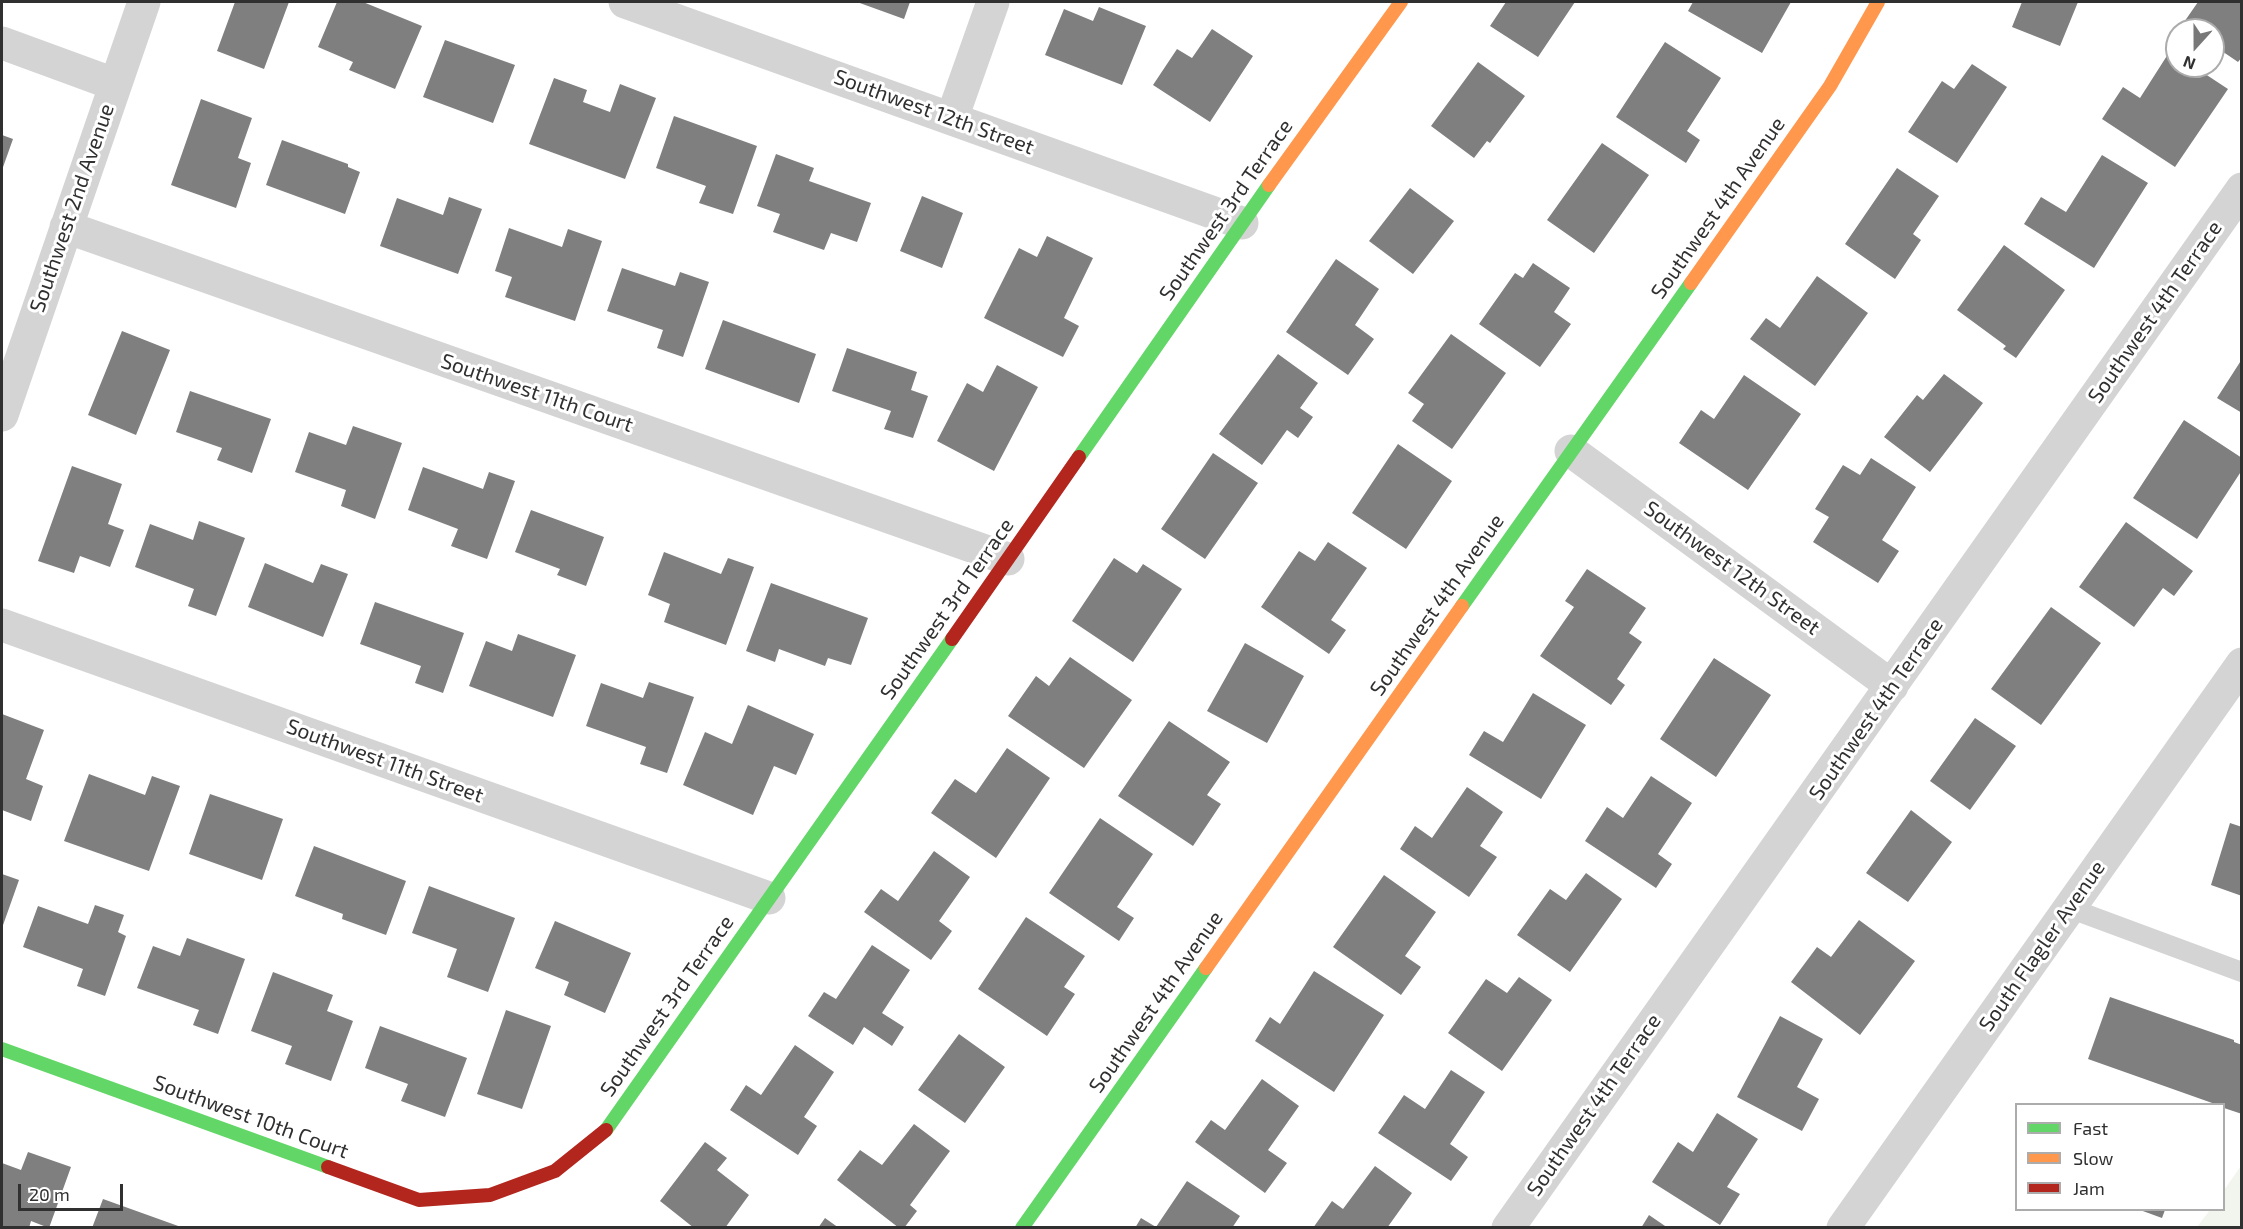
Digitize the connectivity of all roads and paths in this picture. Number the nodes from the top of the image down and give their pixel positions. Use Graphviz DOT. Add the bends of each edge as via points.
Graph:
graph roads {
  1 [pos="144,2"];
  2 [pos="626,2"];
  3 [pos="993,2"];
  4 [pos="1401,2"];
  5 [pos="1878,2"];
  6 [pos="2,43"];
  7 [pos="114,84"];
  8 [pos="952,118"];
  9 [pos="2241,189"];
  10 [pos="1242,223"];
  11 [pos="66,227"];
  12 [pos="2,415"];
  13 [pos="1571,451"];
  14 [pos="1008,559"];
  15 [pos="2,625"];
  16 [pos="2241,664"];
  17 [pos="1892,686"];
  18 [pos="769,898"];
  19 [pos="2069,908"];
  20 [pos="2241,972"];
  21 [pos="2,1049"];
  22 [pos="490,1195"];
  23 [pos="1023,1227"];
  24 [pos="1508,1227"];
  25 [pos="1843,1227"];
  1 -- 7 [label="street, Southwest 2nd Avenue"];
  2 -- 8 [label="street, Southwest 12th Street"];
  3 -- 8 [label="street"];
  4 -- 10 [label="street, Southwest 3rd Terrace"];
  5 -- 13 [label="street, Southwest 4th Avenue" via="1830,86"];
  6 -- 7 [label="street"];
  7 -- 11 [label="street, Southwest 2nd Avenue"];
  8 -- 10 [label="street, Southwest 12th Street"];
  9 -- 17 [label="street, Southwest 4th Terrace"];
  10 -- 14 [label="street, Southwest 3rd Terrace"];
  11 -- 12 [label="street, Southwest 2nd Avenue"];
  11 -- 14 [label="street, Southwest 11th Court"];
  13 -- 17 [label="street, Southwest 12th Street"];
  13 -- 23 [label="street, Southwest 4th Avenue"];
  14 -- 18 [label="street, Southwest 3rd Terrace"];
  15 -- 18 [label="street, Southwest 11th Street"];
  16 -- 19 [label="street, South Flagler Avenue"];
  17 -- 24 [label="street, Southwest 4th Terrace"];
  18 -- 22 [label="street, Southwest 3rd Terrace" via="606,1130 555,1171"];
  19 -- 20 [label="lane"];
  19 -- 25 [label="street, South Flagler Avenue"];
  21 -- 22 [label="street, Southwest 10th Court" via="419,1200"];
}
